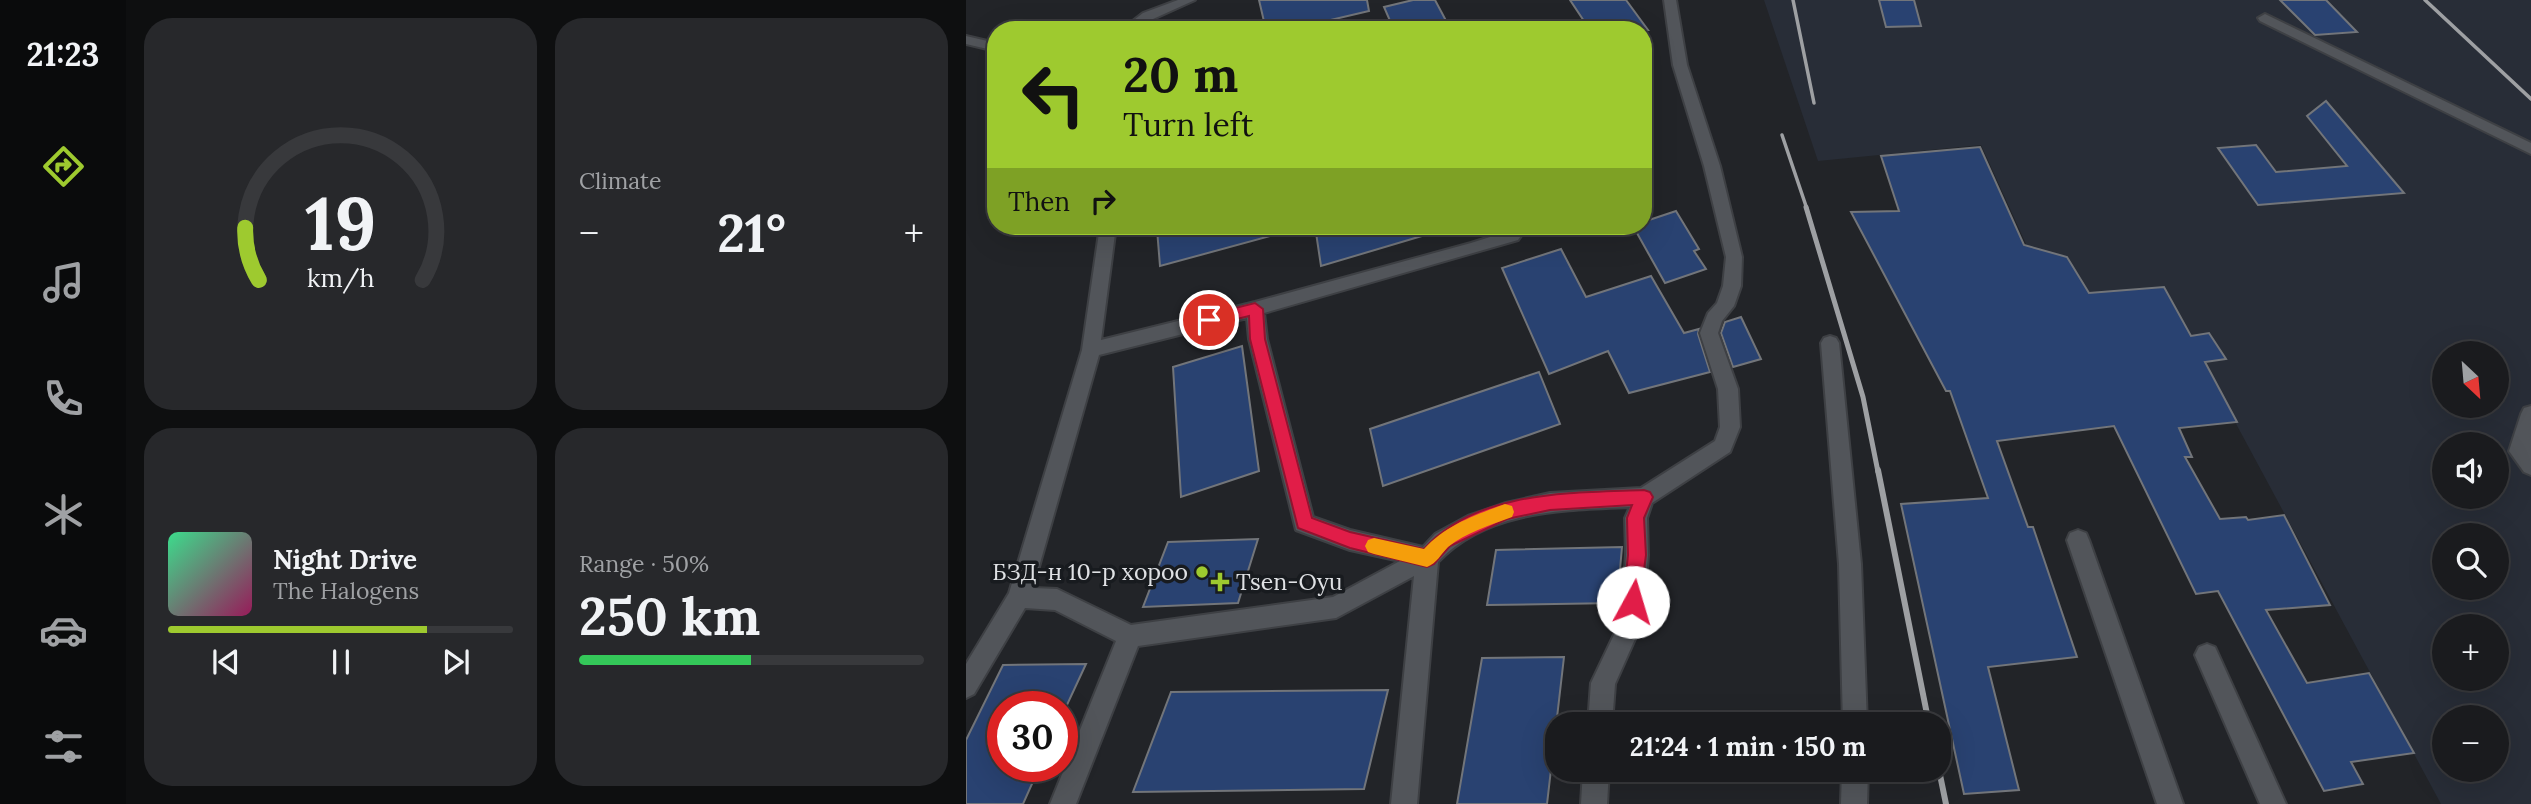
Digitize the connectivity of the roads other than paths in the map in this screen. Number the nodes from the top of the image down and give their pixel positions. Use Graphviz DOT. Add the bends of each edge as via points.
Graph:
graph roads {
  1 [pos="1189,0"];
  2 [pos="1670,0"];
  3 [pos="2265,18"];
  4 [pos="1140,21"];
  5 [pos="966,40"];
  6 [pos="987,45"];
  7 [pos="2531,149"];
  8 [pos="1107,235"];
  9 [pos="1513,235"];
  10 [pos="1255,309"];
  11 [pos="1830,343"];
  12 [pos="1091,350"];
  13 [pos="2531,414"];
  14 [pos="2527,456"];
  15 [pos="1644,497"];
  16 [pos="2078,540"];
  17 [pos="1427,558"];
  18 [pos="1019,597"];
  19 [pos="1130,636"];
  20 [pos="2207,655"];
  21 [pos="966,686"];
  22 [pos="1601,712"];
  23 [pos="1855,712"];
  24 [pos="1595,782"];
  25 [pos="1855,782"];
  26 [pos="1063,804"];
  27 [pos="1404,804"];
  28 [pos="1594,804"];
  29 [pos="1854,804"];
  30 [pos="2170,804"];
  31 [pos="2273,804"];
  1 -- 4 [label="street"];
  2 -- 15 [label="street" via="1679,65 1712,166 1734,257 1732,286 1709,332 1728,389 1730,427 1723,446"];
  3 -- 7 [label="street"];
  5 -- 6 [label="street"];
  8 -- 12 [label="street"];
  9 -- 10 [label="street"];
  10 -- 12 [label="street"];
  10 -- 17 [label="street" via="1258,339 1304,523 1350,540"];
  11 -- 23 [label="street" via="1850,564"];
  12 -- 18 [label="street"];
  13 -- 14 [label="street"];
  15 -- 17 [label="street" via="1550,502 1506,512 1443,541"];
  15 -- 22 [label="street" via="1636,518 1632,621 1603,682"];
  16 -- 30 [label="street"];
  17 -- 19 [label="street" via="1336,607"];
  17 -- 27 [label="street"];
  18 -- 19 [label="street" via="1057,600"];
  18 -- 21 [label="street"];
  19 -- 26 [label="street"];
  20 -- 31 [label="street"];
  24 -- 28 [label="street"];
  25 -- 29 [label="street"];
}
